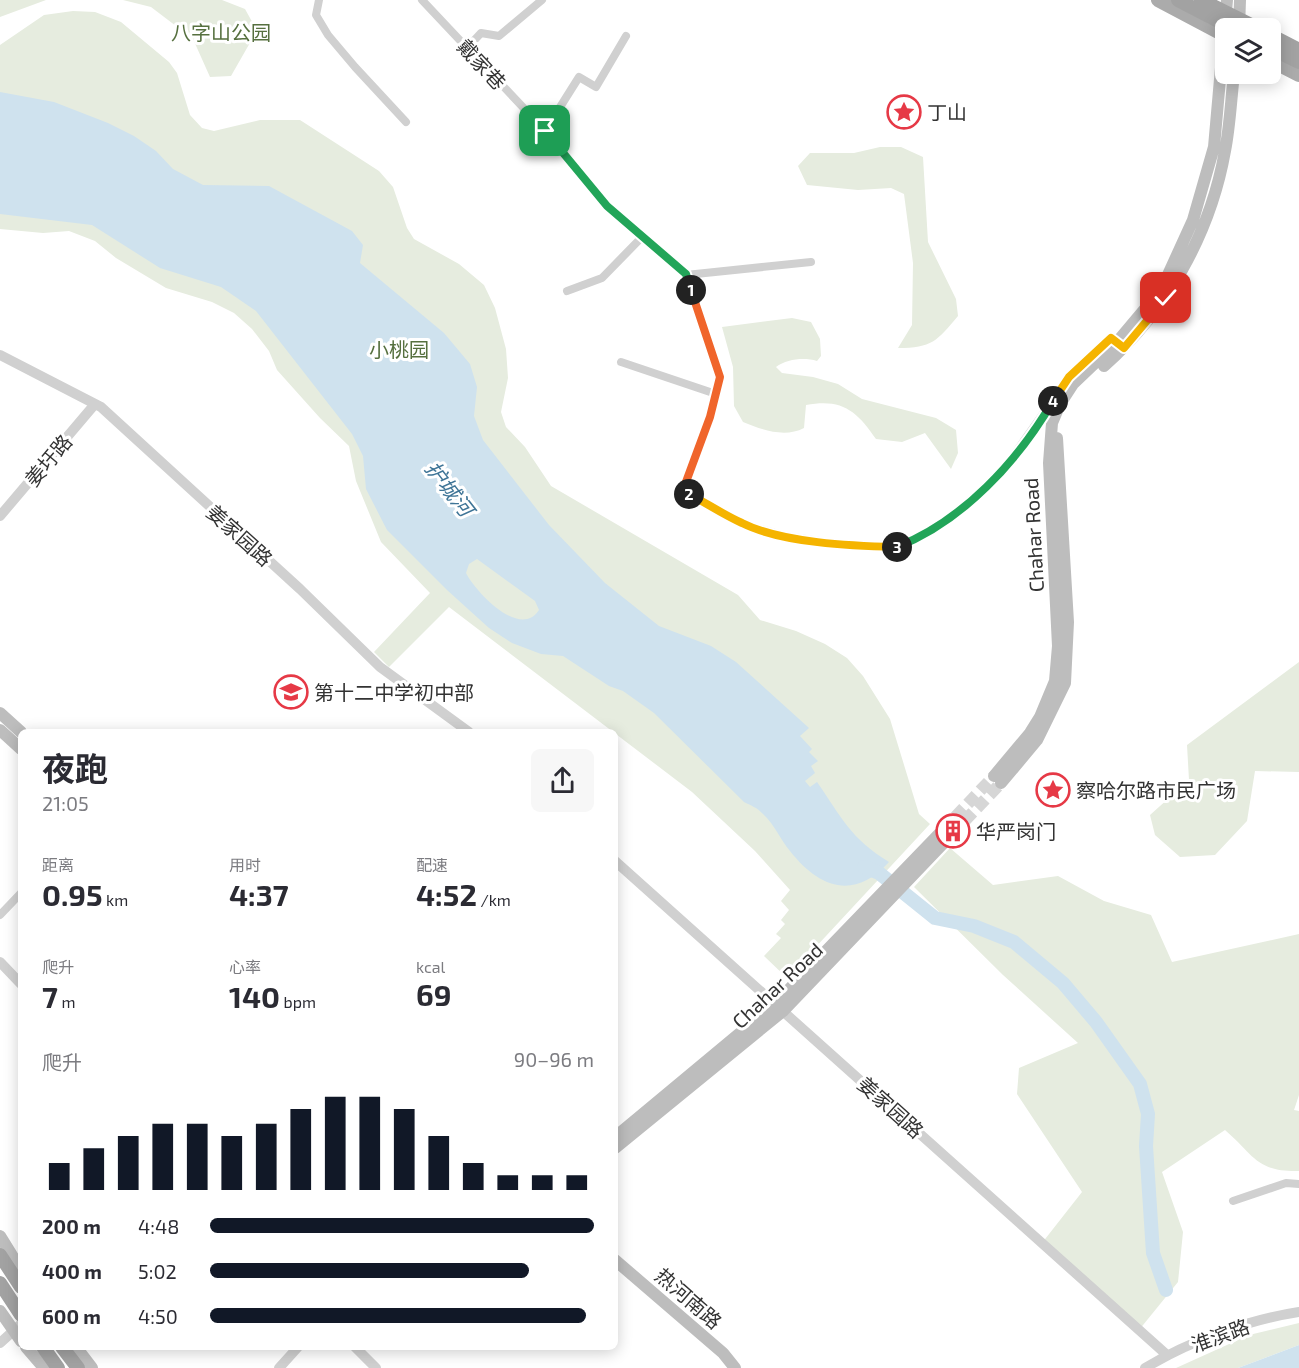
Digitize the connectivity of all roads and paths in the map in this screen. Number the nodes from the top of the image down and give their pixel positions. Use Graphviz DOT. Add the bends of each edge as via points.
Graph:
graph roads {
  1 [pos="319,0"];
  2 [pos="422,0"];
  3 [pos="543,0"];
  4 [pos="1158,0"];
  5 [pos="1178,0"];
  6 [pos="1201,0"];
  7 [pos="1223,2"];
  8 [pos="1240,7"];
  9 [pos="1225,18"];
  10 [pos="1237,18"];
  11 [pos="1255,18"];
  12 [pos="1215,25"];
  13 [pos="1215,27"];
  14 [pos="1281,34"];
  15 [pos="626,36"];
  16 [pos="1281,41"];
  17 [pos="1299,43"];
  18 [pos="467,48"];
  19 [pos="1299,50"];
  20 [pos="1281,53"];
  21 [pos="1299,62"];
  22 [pos="1281,66"];
  23 [pos="1299,75"];
  24 [pos="1221,84"];
  25 [pos="1233,84"];
  26 [pos="406,122"];
  27 [pos="545,131"];
  28 [pos="642,237"];
  29 [pos="811,262"];
  30 [pos="686,274"];
  31 [pos="567,291"];
  32 [pos="1120,345"];
  33 [pos="0,355"];
  34 [pos="621,362"];
  35 [pos="716,394"];
  36 [pos="95,404"];
  37 [pos="0,516"];
  38 [pos="0,713"];
  39 [pos="18,729"];
  40 [pos="465,729"];
  41 [pos="0,730"];
  42 [pos="18,745"];
  43 [pos="997,780"];
  44 [pos="947,832"];
  45 [pos="618,864"];
  46 [pos="18,896"];
  47 [pos="0,915"];
  48 [pos="0,962"];
  49 [pos="18,981"];
  50 [pos="779,1007"];
  51 [pos="618,1135"];
  52 [pos="618,1145"];
  53 [pos="1299,1184"];
  54 [pos="1233,1201"];
  55 [pos="0,1236"];
  56 [pos="0,1255"];
  57 [pos="618,1263"];
  58 [pos="18,1265"];
  59 [pos="618,1272"];
  60 [pos="18,1282"];
  61 [pos="0,1283"];
  62 [pos="18,1310"];
  63 [pos="0,1311"];
  64 [pos="1299,1312"];
  65 [pos="18,1332"];
  66 [pos="0,1342"];
  67 [pos="29,1350"];
  68 [pos="45,1350"];
  69 [pos="65,1350"];
  70 [pos="77,1350"];
  71 [pos="295,1350"];
  72 [pos="358,1350"];
  73 [pos="723,1353"];
  74 [pos="1167,1355"];
  75 [pos="44,1368"];
  76 [pos="58,1368"];
  77 [pos="78,1368"];
  78 [pos="92,1368"];
  79 [pos="279,1368"];
  80 [pos="376,1368"];
  81 [pos="727,1368"];
  82 [pos="735,1368"];
  83 [pos="746,1368"];
  84 [pos="1146,1368"];
  1 -- 26 [label="street" via="316,15 328,35"];
  2 -- 18 [label="street, 戴家巷"];
  3 -- 18 [label="street" via="499,36 481,33"];
  4 -- 13 [label="main road"];
  5 -- 12 [label="highway, bridge"];
  6 -- 10 [label="highway, bridge"];
  7 -- 8 [label="main road"];
  7 -- 9 [label="main road, Chahar Road"];
  8 -- 11 [label="main road"];
  14 -- 17 [label="main road"];
  15 -- 27 [label="street" via="596,87 579,77"];
  16 -- 19 [label="highway"];
  18 -- 27 [label="street, 戴家巷"];
  20 -- 21 [label="highway"];
  22 -- 23 [label="main road"];
  24 -- 32 [label="main road, Chahar Road" via="1214,147 1196,210 1167,277"];
  25 -- 32 [label="main road, Chahar Road" via="1225,151 1196,243 1166,298"];
  27 -- 28 [label="street, 戴家巷" via="607,206"];
  28 -- 30 [label="street, 戴家巷"];
  28 -- 31 [label="street" via="602,278"];
  29 -- 30 [label="street"];
  30 -- 35 [label="street" via="720,377"];
  32 -- 35 [label="street" via="1111,338 1069,377 999,476 936,528 898,547 852,546 786,536 743,524 683,490"];
  32 -- 43 [label="main road, Chahar Road" via="1073,384 1052,423 1049,463 1058,646 1055,681 1040,717"];
  33 -- 36 [label="street, 姜家园路"];
  34 -- 35 [label="street"];
  36 -- 37 [label="street, 姜圩路"];
  36 -- 40 [label="street, 姜家园路" via="300,589 380,667"];
  38 -- 39 [label="main road"];
  41 -- 42 [label="main road"];
  44 -- 50 [label="main road, Chahar Road"];
  45 -- 50 [label="street, 姜家园路"];
  46 -- 47 [label="street"];
  48 -- 49 [label="street"];
  50 -- 51 [label="main road, Chahar Road"];
  50 -- 52 [label="main road, Chahar Road"];
  50 -- 74 [label="street, 姜家园路"];
  53 -- 54 [label="street" via="1286,1183"];
  55 -- 58 [label="main road"];
  56 -- 60 [label="highway"];
  57 -- 73 [label="main road, 热河南路"];
  59 -- 81 [label="main road, 热河南路"];
  61 -- 62 [label="highway"];
  63 -- 65 [label="main road"];
  64 -- 74 [label="street, 淮滨路" via="1232,1329"];
  65 -- 66 [label="street"];
  67 -- 75 [label="main road"];
  68 -- 76 [label="highway"];
  69 -- 77 [label="highway"];
  70 -- 78 [label="main road"];
  71 -- 79 [label="street"];
  72 -- 80 [label="street"];
  73 -- 82 [label="main road, 热河南路"];
  73 -- 83 [label="main road"];
  74 -- 84 [label="street, 淮滨路"];
}
